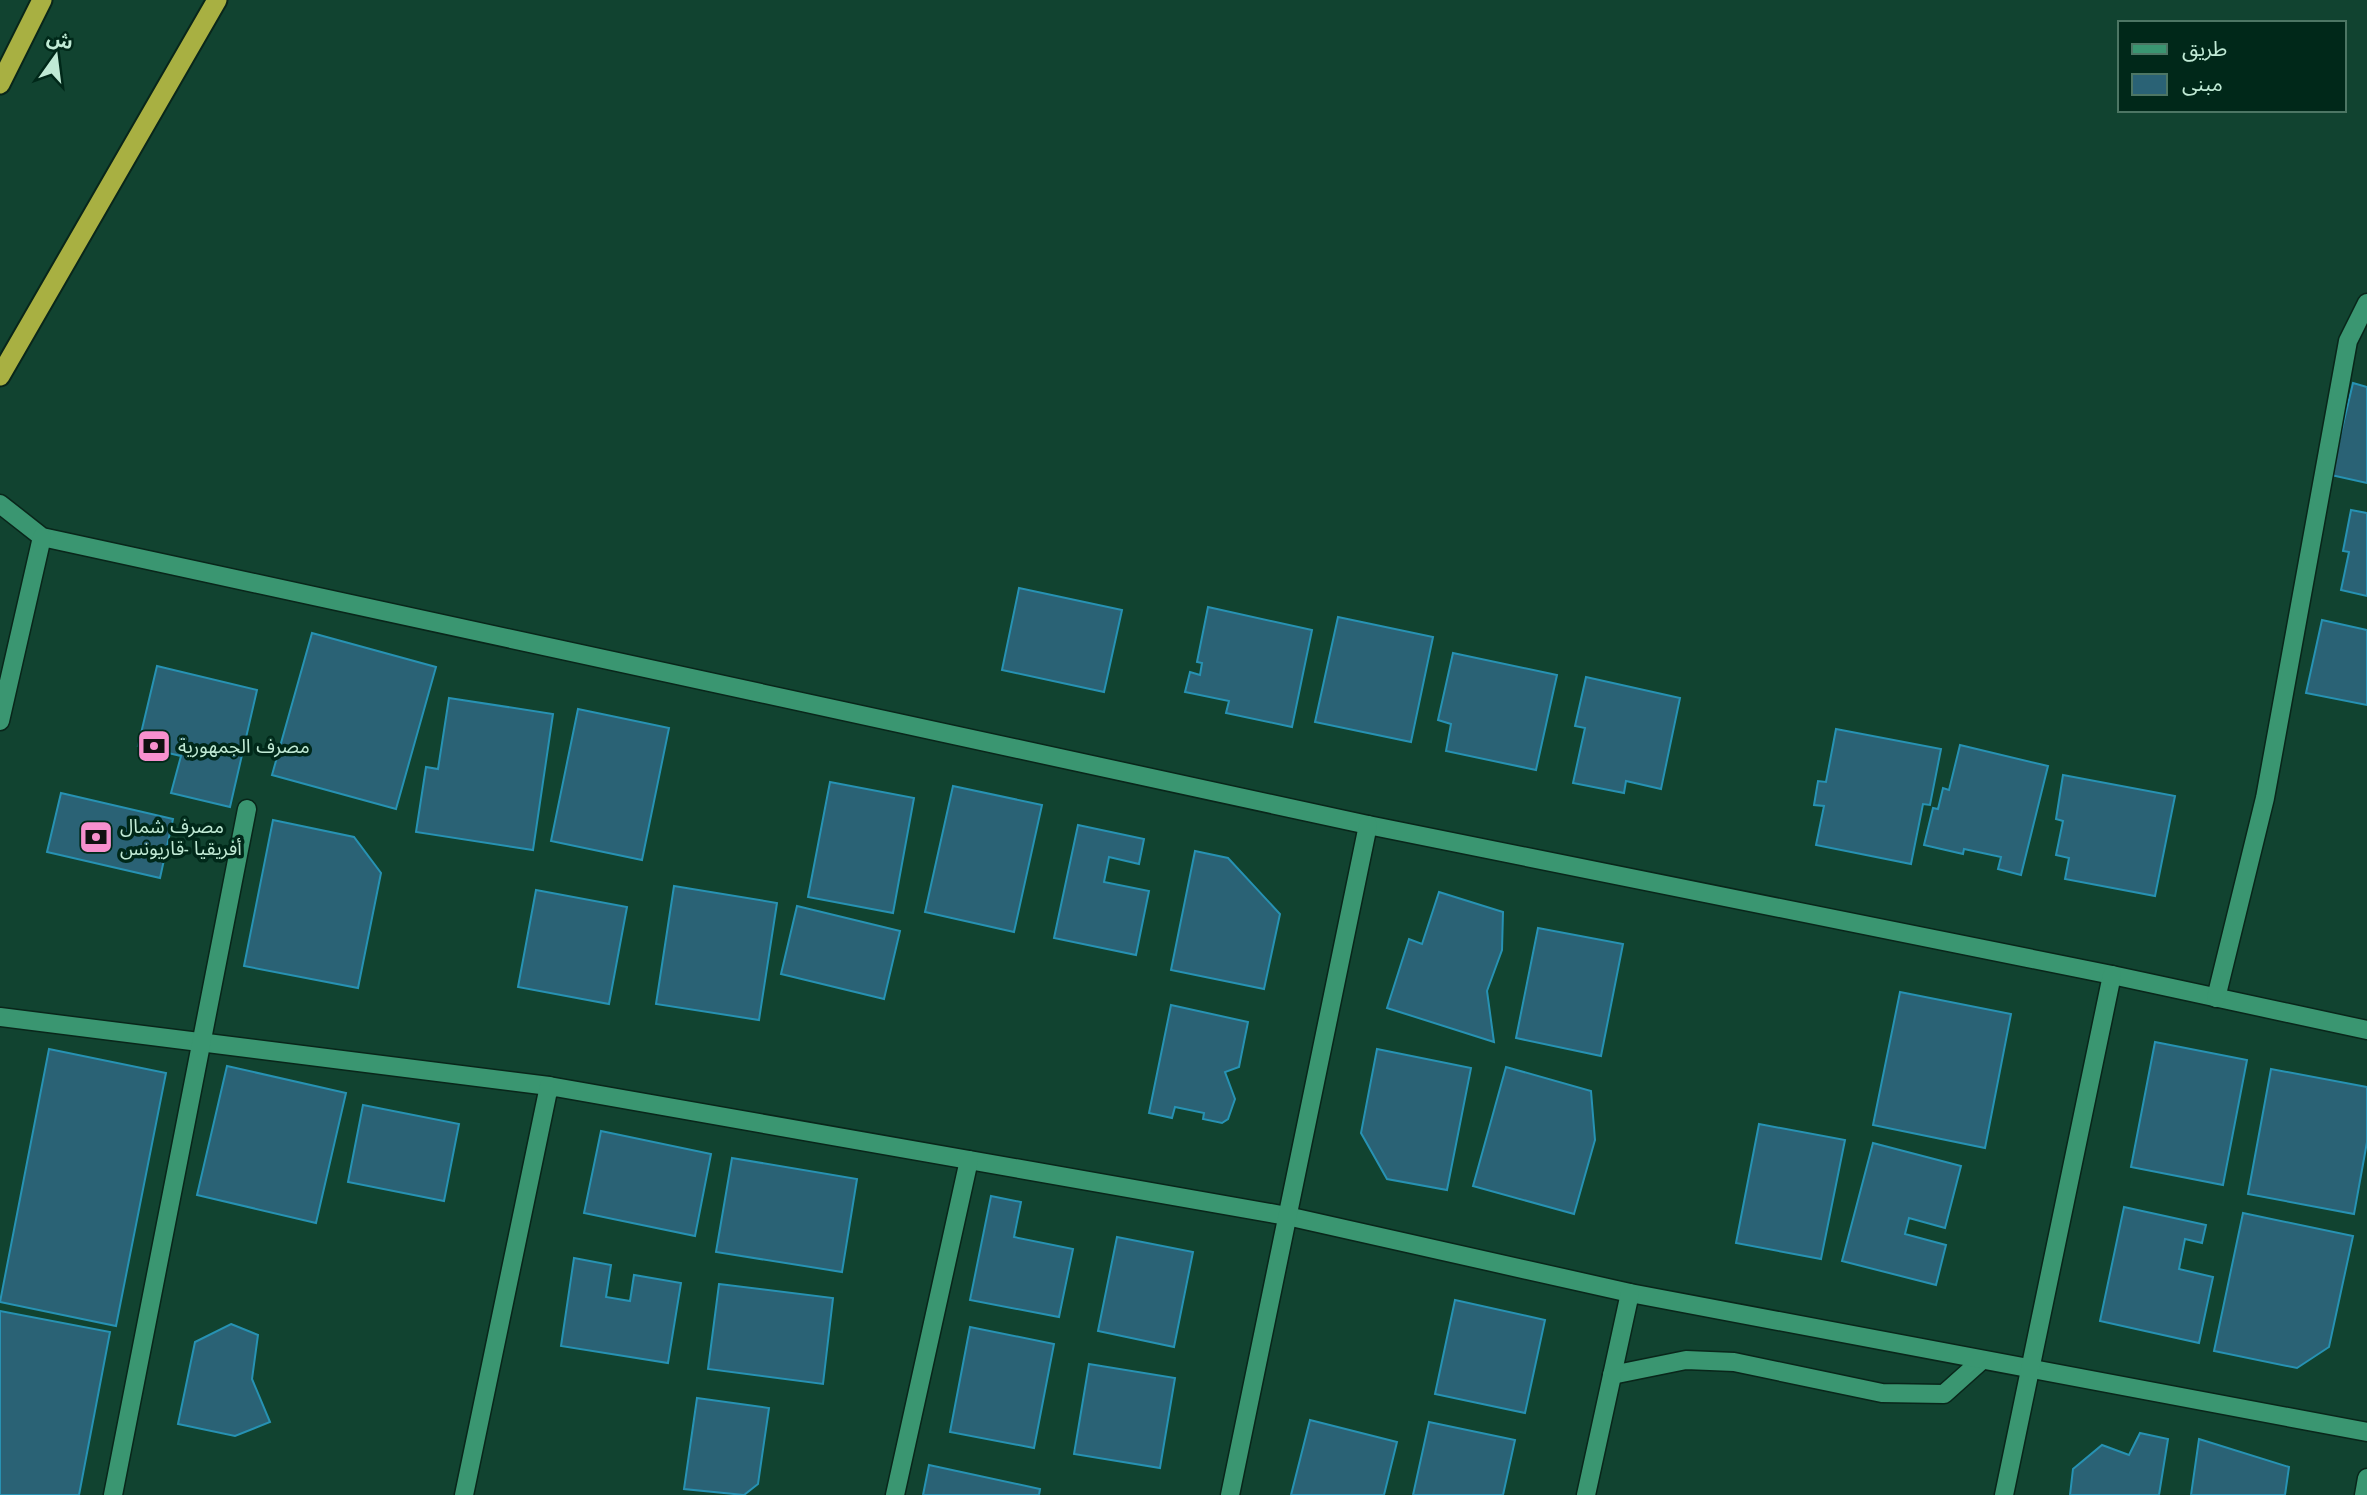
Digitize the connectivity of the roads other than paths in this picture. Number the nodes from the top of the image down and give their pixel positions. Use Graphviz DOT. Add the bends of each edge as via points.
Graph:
graph roads {
  1 [pos="42,0"];
  2 [pos="218,0"];
  3 [pos="0,85"];
  4 [pos="2367,303"];
  5 [pos="0,376"];
  6 [pos="0,504"];
  7 [pos="42,537"];
  8 [pos="0,722"];
  9 [pos="247,810"];
  10 [pos="1368,825"];
  11 [pos="2112,975"];
  12 [pos="2216,998"];
  13 [pos="0,1017"];
  14 [pos="2367,1030"];
  15 [pos="199,1041"];
  16 [pos="549,1086"];
  17 [pos="969,1160"];
  18 [pos="1287,1216"];
  19 [pos="1630,1293"];
  20 [pos="1982,1360"];
  21 [pos="2030,1369"];
  22 [pos="1612,1376"];
  23 [pos="2367,1432"];
  24 [pos="113,1495"];
  25 [pos="464,1495"];
  26 [pos="895,1495"];
  27 [pos="1230,1495"];
  28 [pos="1586,1495"];
  29 [pos="2004,1495"];
  1 -- 3 [label="highway"];
  2 -- 5 [label="highway"];
  4 -- 12 [label="street" via="2348,341 2267,785"];
  6 -- 7 [label="street"];
  7 -- 8 [label="street"];
  7 -- 10 [label="street"];
  9 -- 15 [label="street"];
  10 -- 11 [label="street"];
  10 -- 18 [label="street"];
  11 -- 12 [label="street"];
  11 -- 21 [label="street"];
  12 -- 14 [label="street"];
  13 -- 15 [label="street"];
  15 -- 16 [label="street"];
  15 -- 24 [label="street"];
  16 -- 17 [label="street"];
  16 -- 25 [label="street"];
  17 -- 18 [label="street"];
  17 -- 26 [label="street"];
  18 -- 19 [label="street"];
  18 -- 27 [label="street"];
  19 -- 20 [label="street"];
  19 -- 22 [label="street"];
  20 -- 21 [label="street"];
  20 -- 22 [label="street" via="1944,1394 1882,1393 1734,1362 1686,1360"];
  21 -- 23 [label="street"];
  21 -- 29 [label="street"];
  22 -- 28 [label="street"];
}
